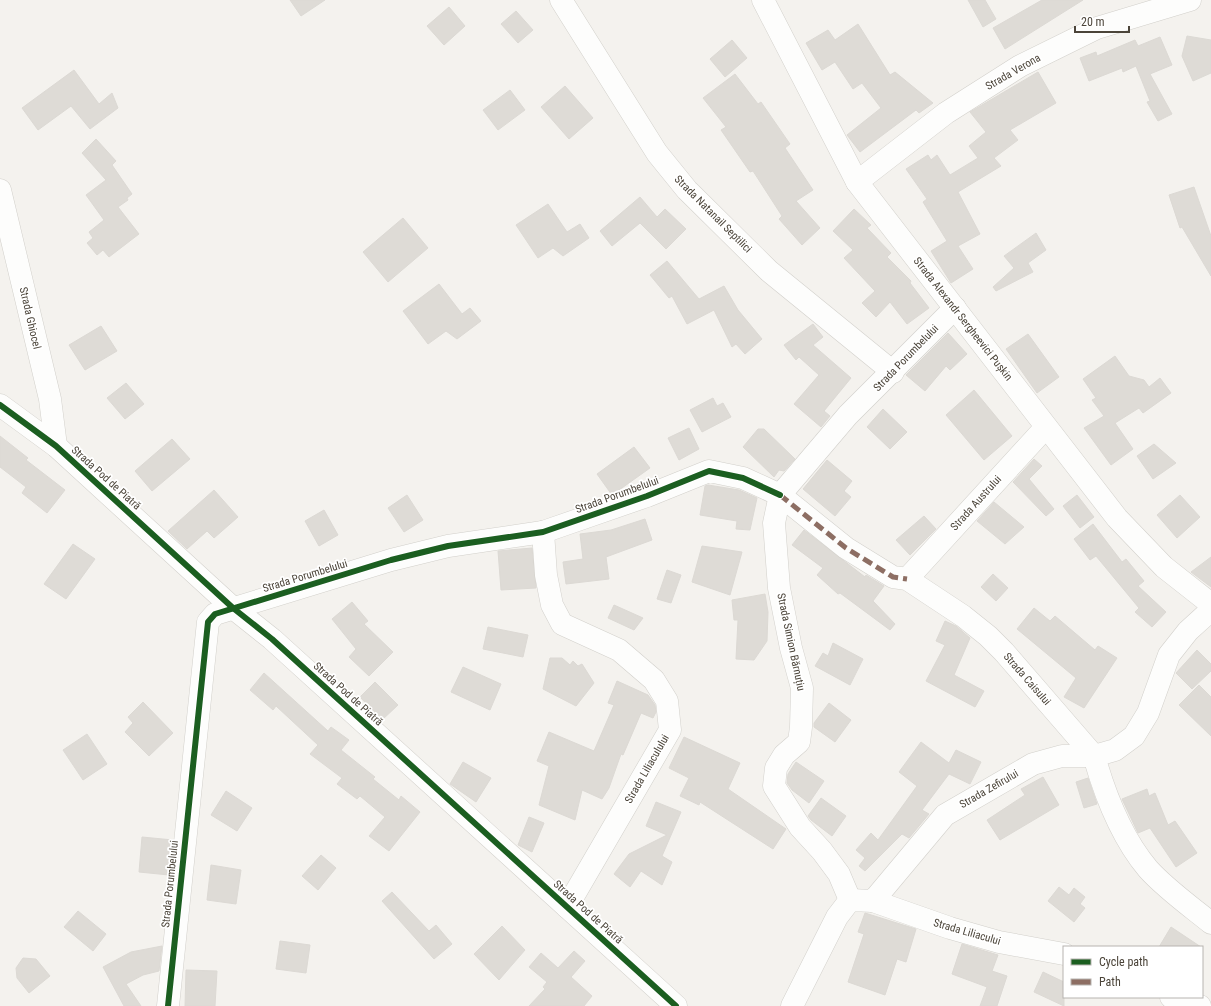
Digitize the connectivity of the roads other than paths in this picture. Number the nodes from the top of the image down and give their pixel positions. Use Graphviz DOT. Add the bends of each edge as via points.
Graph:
graph roads {
  1 [pos="561,0"];
  2 [pos="763,0"];
  3 [pos="1190,0"];
  4 [pos="856,182"];
  5 [pos="0,190"];
  6 [pos="955,308"];
  7 [pos="893,372"];
  8 [pos="0,405"];
  9 [pos="1046,427"];
  10 [pos="56,446"];
  11 [pos="780,495"];
  12 [pos="543,532"];
  13 [pos="907,579"];
  14 [pos="1211,604"];
  15 [pos="233,608"];
  16 [pos="1211,610"];
  17 [pos="1094,756"];
  18 [pos="850,900"];
  19 [pos="873,901"];
  20 [pos="567,907"];
  21 [pos="1211,923"];
  22 [pos="1063,954"];
  23 [pos="1174,998"];
  24 [pos="168,1006"];
  25 [pos="676,1006"];
  26 [pos="792,1006"];
  27 [pos="1200,1006"];
  1 -- 7 [label="street, Strada Natanail Septilici" via="657,153 687,190 769,271"];
  2 -- 4 [label="street, Strada Alexandr Sergheevici Pușkin"];
  3 -- 4 [label="street, Strada Verona" via="1097,28 1020,66 946,113"];
  4 -- 6 [label="street, Strada Alexandr Sergheevici Pușkin"];
  5 -- 10 [label="street, Strada Ghiocel" via="50,399"];
  6 -- 7 [label="street, Strada Porumbelului"];
  6 -- 9 [label="street, Strada Alexandr Sergheevici Pușkin"];
  7 -- 11 [label="street, Strada Porumbelului" via="848,416"];
  8 -- 10 [label="street, Strada Pod de Piatră"];
  9 -- 13 [label="street, Strada Austrului"];
  9 -- 14 [label="street, Strada Alexandr Sergheevici Pușkin" via="1117,518 1164,567"];
  10 -- 15 [label="street, Strada Pod de Piatră"];
  11 -- 12 [label="street, Strada Porumbelului" via="742,478 710,471"];
  11 -- 13 [label="street, Strada Caisului" via="846,548 894,577"];
  11 -- 18 [label="street, Strada Simion Bărnuțiu" via="774,522 780,588 791,648 802,688 798,742 784,755 776,768 774,786 800,827 839,874"];
  12 -- 15 [label="street, Strada Porumbelului" via="448,546 391,560"];
  12 -- 20 [label="street, Strada Liliaculului" via="547,583 552,605 562,624 619,650 654,680 667,701 670,730"];
  13 -- 17 [label="street, Strada Caisului" via="988,636"];
  15 -- 20 [label="street, Strada Pod de Piatră" via="272,639"];
  15 -- 24 [label="street, Strada Porumbelului" via="215,614 208,622"];
  16 -- 17 [label="street, Strada Zefirului" via="1188,631 1169,655 1148,713 1134,736 1115,750"];
  17 -- 19 [label="street, Strada Zefirului" via="1062,756 1033,764 945,815"];
  17 -- 21 [label="street, Strada Caisului" via="1121,829 1148,869"];
  18 -- 19 [label="street"];
  18 -- 26 [label="street" via="837,917"];
  19 -- 22 [label="street, Strada Liliacului" via="999,942"];
  20 -- 25 [label="street, Strada Pod de Piatră"];
  23 -- 27 [label="street"];
}
